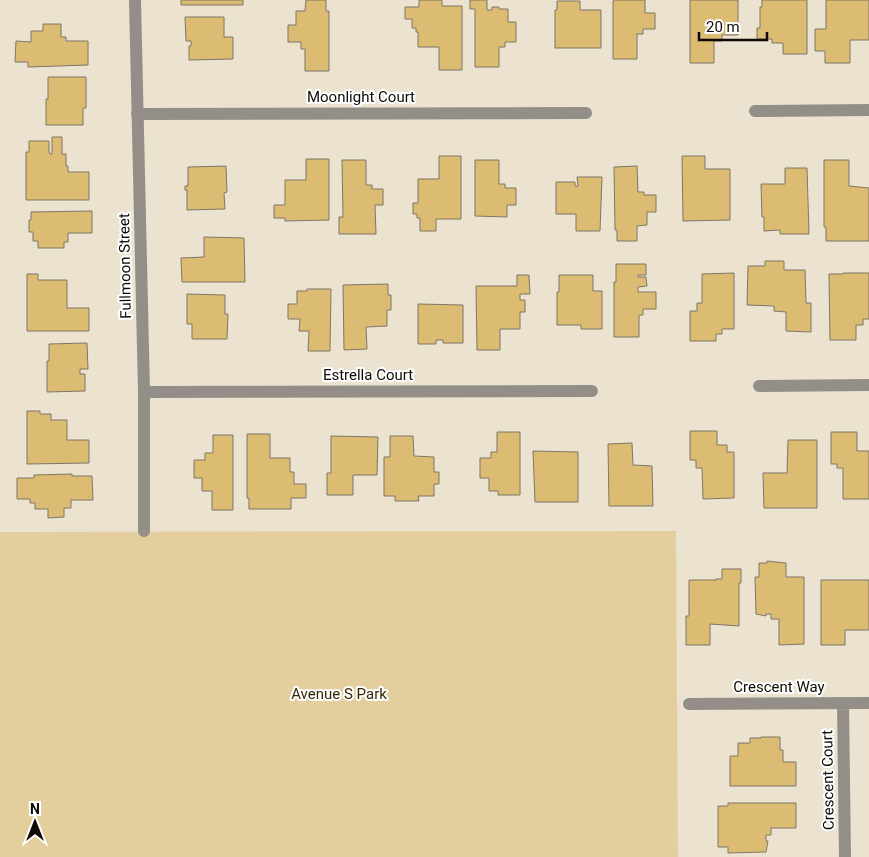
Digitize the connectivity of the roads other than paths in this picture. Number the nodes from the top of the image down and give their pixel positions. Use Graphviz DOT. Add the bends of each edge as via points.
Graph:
graph roads {
  1 [pos="134,0"];
  2 [pos="755,110"];
  3 [pos="869,110"];
  4 [pos="586,113"];
  5 [pos="137,114"];
  6 [pos="759,386"];
  7 [pos="869,386"];
  8 [pos="592,391"];
  9 [pos="144,392"];
  10 [pos="144,531"];
  11 [pos="843,703"];
  12 [pos="869,703"];
  13 [pos="689,704"];
  14 [pos="845,857"];
  1 -- 5 [label="street, Fullmoon Street"];
  2 -- 3 [label="street"];
  4 -- 5 [label="street, Moonlight Court"];
  5 -- 9 [label="street, Fullmoon Street"];
  6 -- 7 [label="street"];
  8 -- 9 [label="street, Estrella Court"];
  9 -- 10 [label="street, Fullmoon Street"];
  11 -- 12 [label="street, Crescent Way"];
  11 -- 13 [label="street, Crescent Way"];
  11 -- 14 [label="street, Crescent Court"];
}
